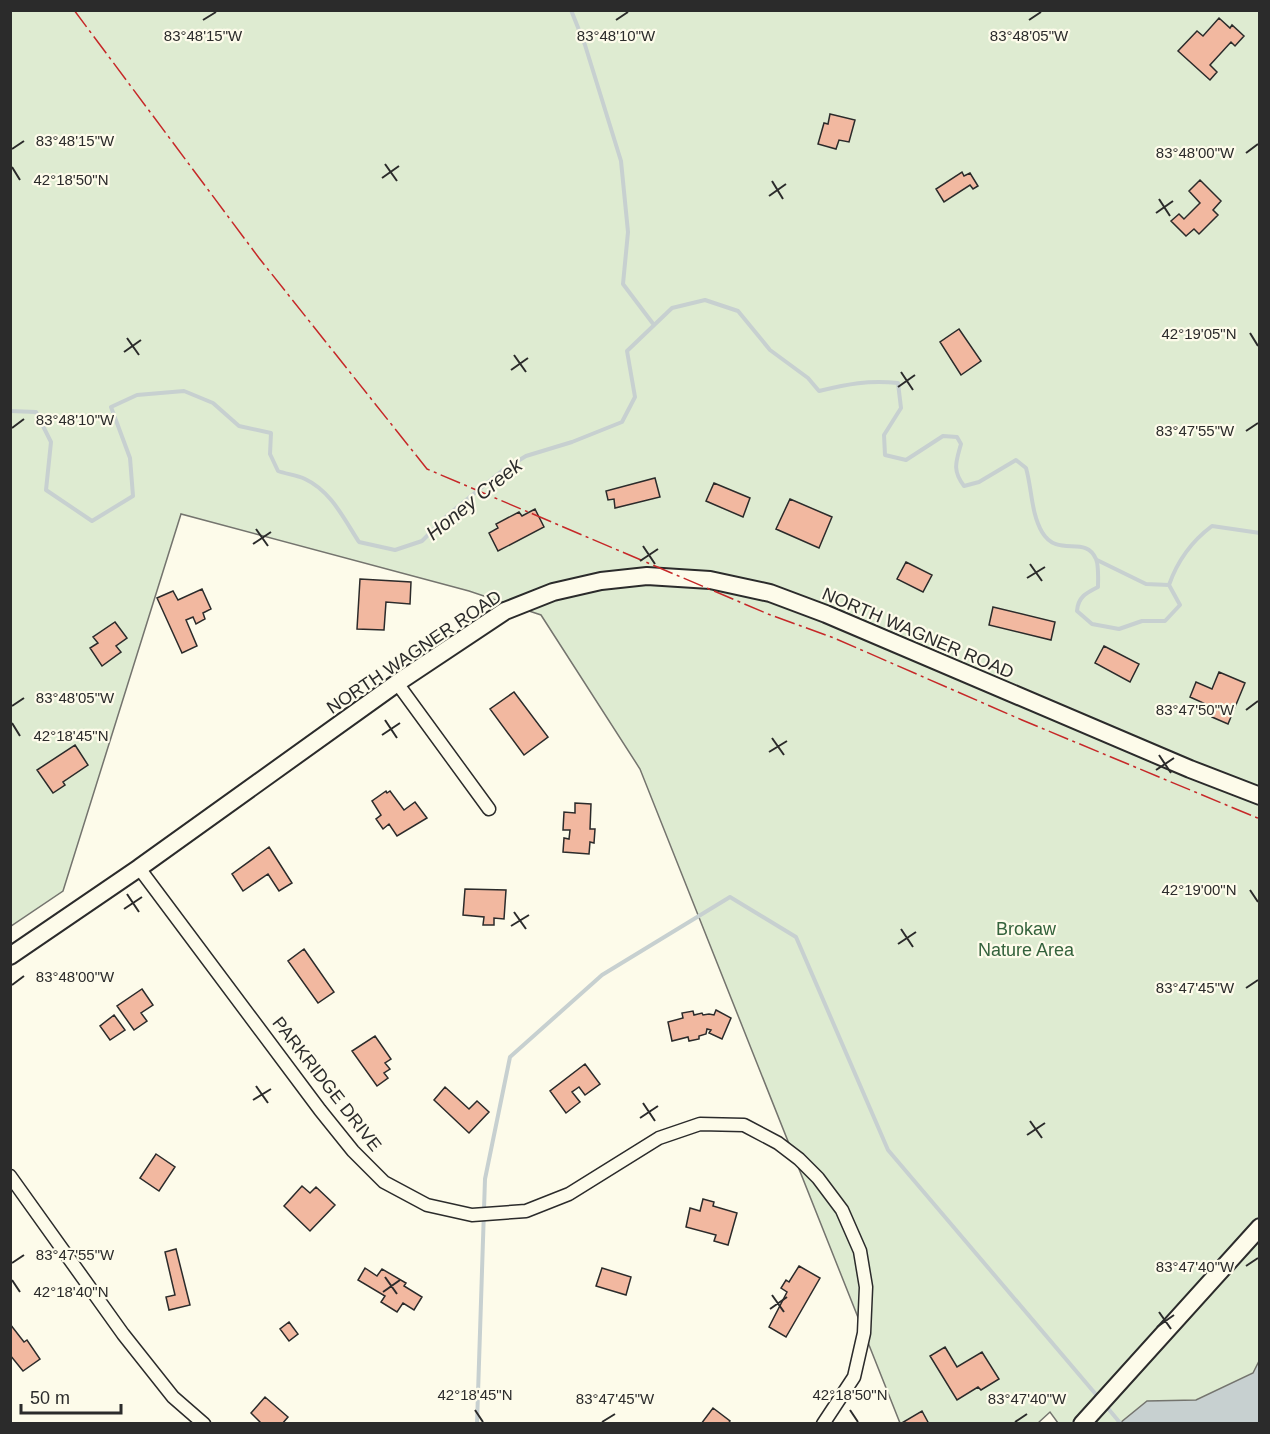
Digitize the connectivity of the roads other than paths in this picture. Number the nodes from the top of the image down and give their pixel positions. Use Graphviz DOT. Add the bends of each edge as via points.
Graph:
graph roads {
  1 [pos="397,683"];
  2 [pos="1260,796"];
  3 [pos="489,809"];
  4 [pos="139,868"];
  5 [pos="10,956"];
  6 [pos="10,1176"];
  7 [pos="1260,1227"];
  8 [pos="204,1424"];
  9 [pos="823,1424"];
  10 [pos="1082,1424"];
  1 -- 2 [label="street, NORTH WAGNER ROAD" via="505,611 553,592 647,576 710,580 770,593 826,614"];
  1 -- 3 [label="street"];
  1 -- 4 [label="street, NORTH WAGNER ROAD"];
  4 -- 5 [label="street, NORTH WAGNER ROAD"];
  4 -- 9 [label="street, PARKRIDGE DRIVE" via="353,1151 384,1182 427,1205 472,1215 526,1211 569,1194 659,1138 700,1124 744,1125 799,1159 842,1210 860,1251 866,1287 864,1333 854,1377"];
  6 -- 8 [label="street" via="123,1334 173,1397"];
  7 -- 10 [label="street"];
}
